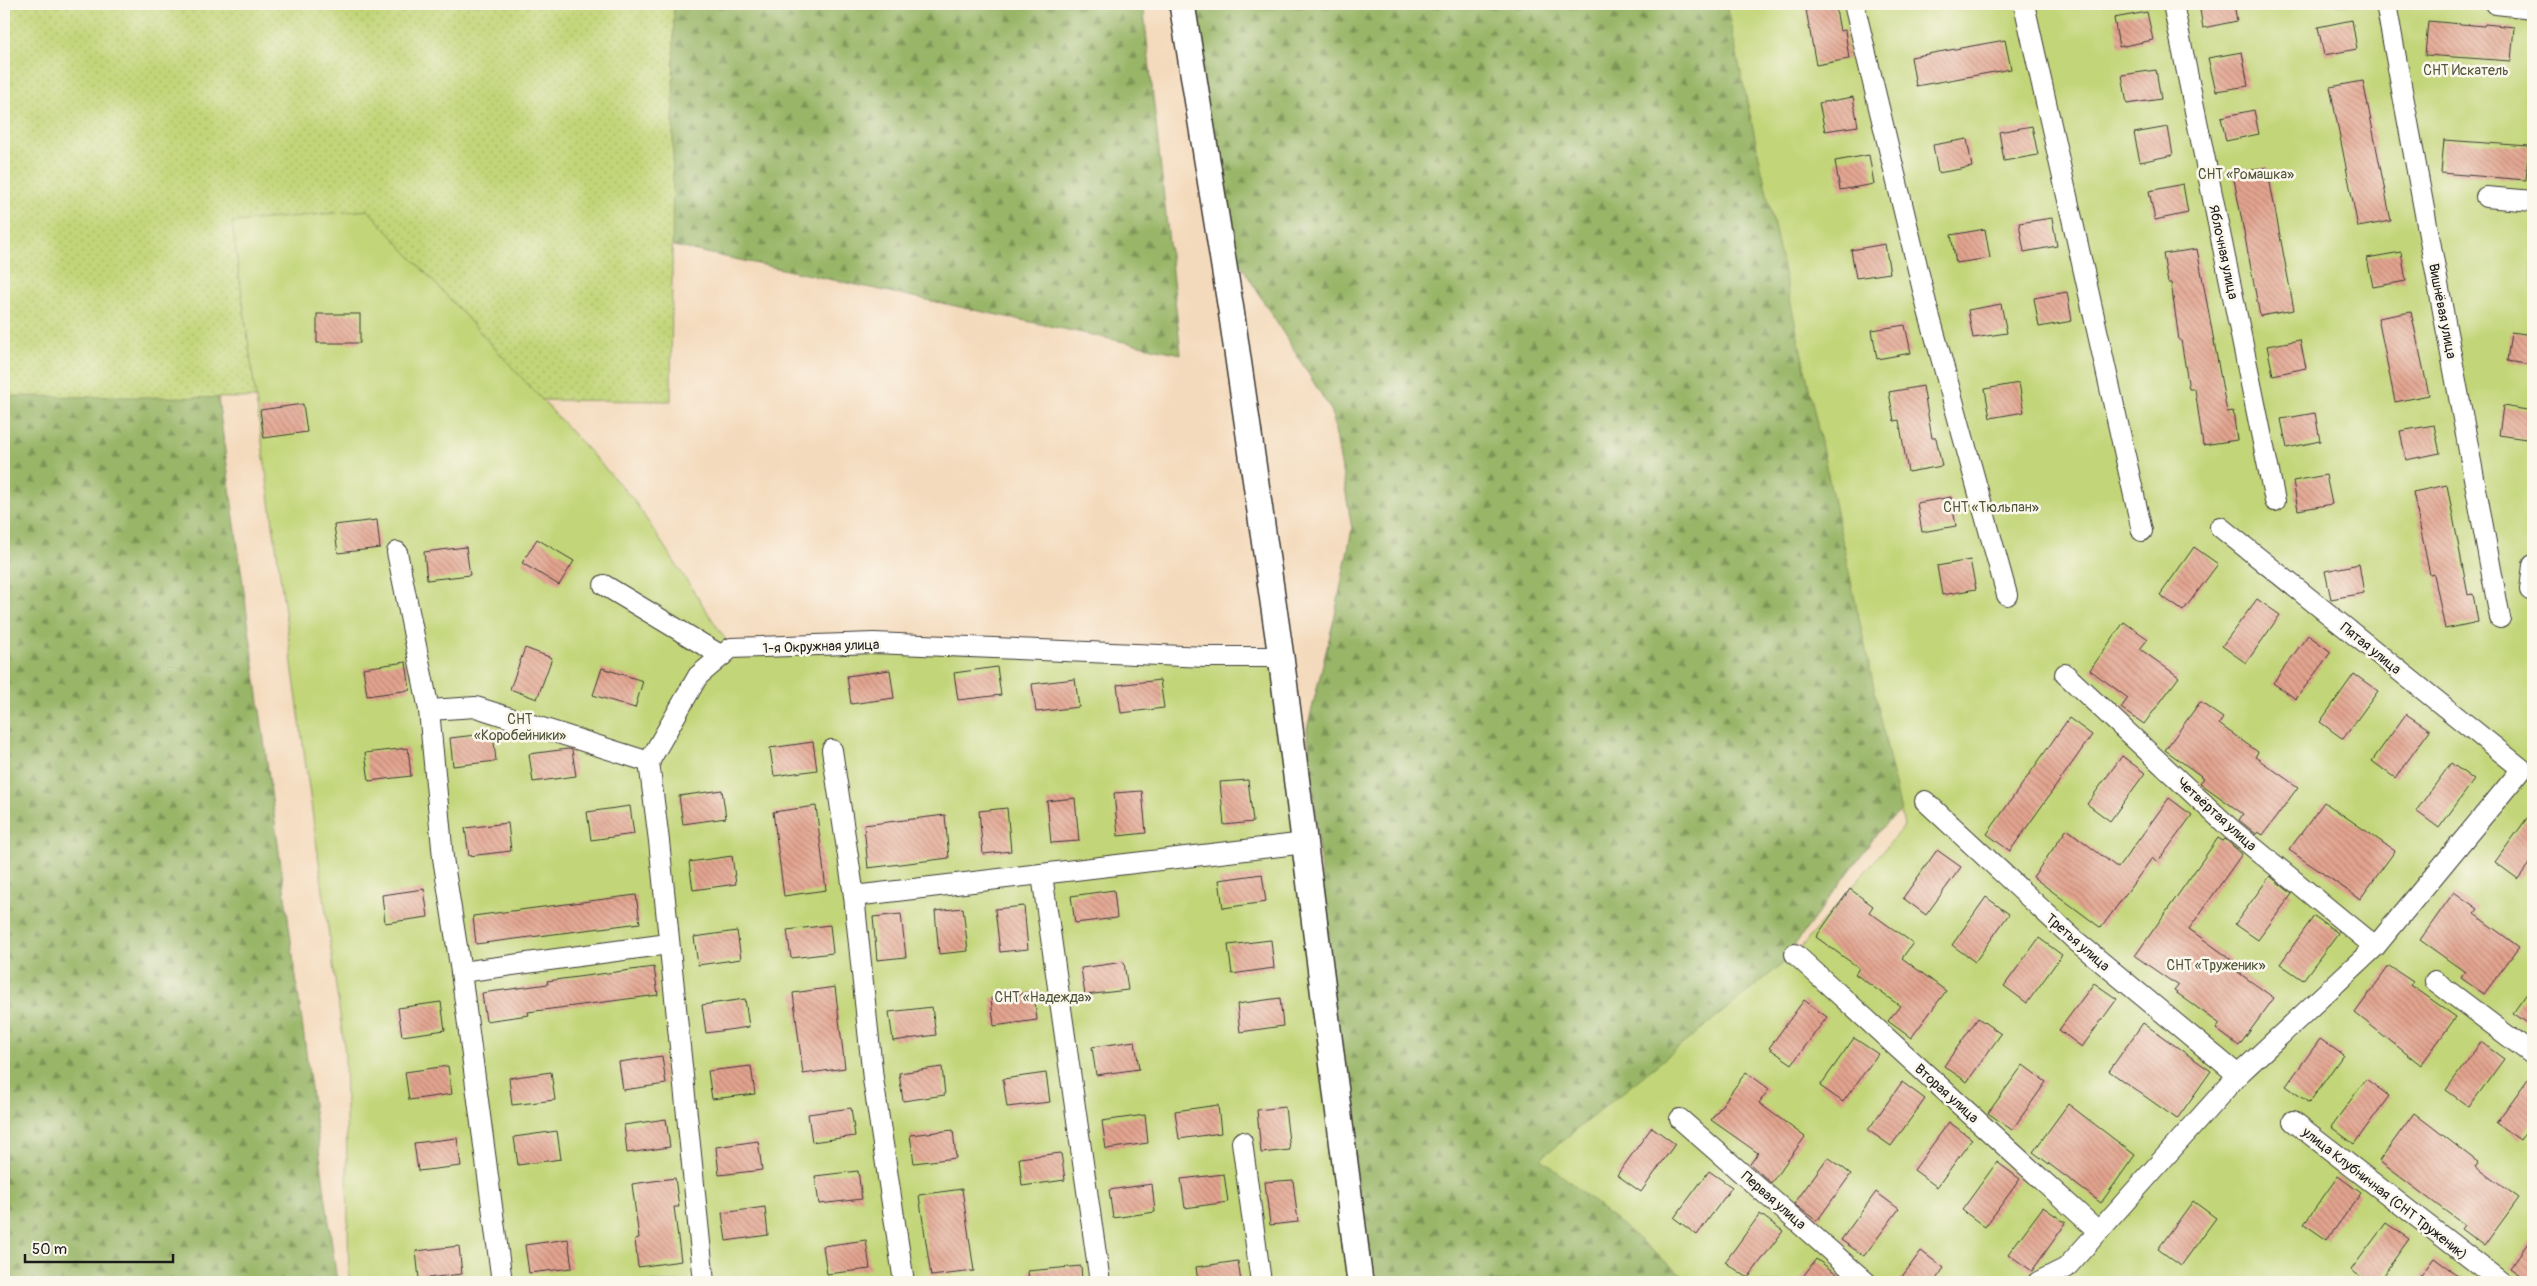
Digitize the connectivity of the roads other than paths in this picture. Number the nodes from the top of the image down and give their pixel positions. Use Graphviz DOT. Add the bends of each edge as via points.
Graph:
graph roads {
  1 [pos="1182,4"];
  2 [pos="1854,4"];
  3 [pos="2024,4"];
  4 [pos="2173,4"];
  5 [pos="2386,4"];
  6 [pos="2496,4"];
  7 [pos="2533,8"];
  8 [pos="2486,197"];
  9 [pos="2533,202"];
  10 [pos="2275,501"];
  11 [pos="2220,527"];
  12 [pos="2142,531"];
  13 [pos="397,552"];
  14 [pos="2533,565"];
  15 [pos="604,585"];
  16 [pos="2530,590"];
  17 [pos="2007,595"];
  18 [pos="2500,618"];
  19 [pos="722,656"];
  20 [pos="1281,657"];
  21 [pos="2065,674"];
  22 [pos="428,710"];
  23 [pos="832,750"];
  24 [pos="649,762"];
  25 [pos="1925,801"];
  26 [pos="1305,843"];
  27 [pos="1042,875"];
  28 [pos="854,896"];
  29 [pos="668,944"];
  30 [pos="2375,947"];
  31 [pos="1795,954"];
  32 [pos="460,972"];
  33 [pos="2435,981"];
  34 [pos="2533,1055"];
  35 [pos="2238,1075"];
  36 [pos="1680,1119"];
  37 [pos="2293,1121"];
  38 [pos="1242,1142"];
  39 [pos="2098,1231"];
  40 [pos="502,1282"];
  41 [pos="704,1282"];
  42 [pos="904,1282"];
  43 [pos="1100,1282"];
  44 [pos="1261,1282"];
  45 [pos="1360,1282"];
  46 [pos="1866,1282"];
  47 [pos="2038,1282"];
  48 [pos="2501,1282"];
  1 -- 20 [label="street"];
  2 -- 17 [label="street" via="1928,307"];
  3 -- 12 [label="street"];
  4 -- 10 [label="street, Яблочная улица"];
  5 -- 18 [label="street, Вишнёвая улица"];
  6 -- 7 [label="street"];
  8 -- 9 [label="street"];
  11 -- 30 [label="street, Пятая улица" via="2522,769"];
  13 -- 22 [label="street"];
  14 -- 16 [label="street"];
  15 -- 19 [label="street"];
  19 -- 20 [label="street, 1-я Окружная улица" via="731,648 874,643 1208,657"];
  19 -- 24 [label="street, 1-я Окружная улица" via="698,676"];
  20 -- 26 [label="street"];
  21 -- 30 [label="street, Четвёртая улица" via="2230,829"];
  22 -- 24 [label="street" via="476,707"];
  22 -- 32 [label="street" via="443,858"];
  23 -- 28 [label="street"];
  24 -- 29 [label="street"];
  25 -- 35 [label="street, Третья улица" via="2076,942"];
  26 -- 27 [label="street"];
  26 -- 45 [label="street"];
  27 -- 28 [label="street"];
  27 -- 43 [label="street"];
  28 -- 42 [label="street" via="872,1079"];
  29 -- 32 [label="street"];
  29 -- 41 [label="street"];
  30 -- 35 [label="street"];
  31 -- 39 [label="street, Вторая улица"];
  32 -- 40 [label="street"];
  33 -- 34 [label="street"];
  35 -- 39 [label="street"];
  36 -- 46 [label="street, Первая улица"];
  37 -- 48 [label="street, улица Клубничная (СНТ Труженик)"];
  38 -- 44 [label="street"];
  39 -- 47 [label="street" via="2066,1268"];
}
